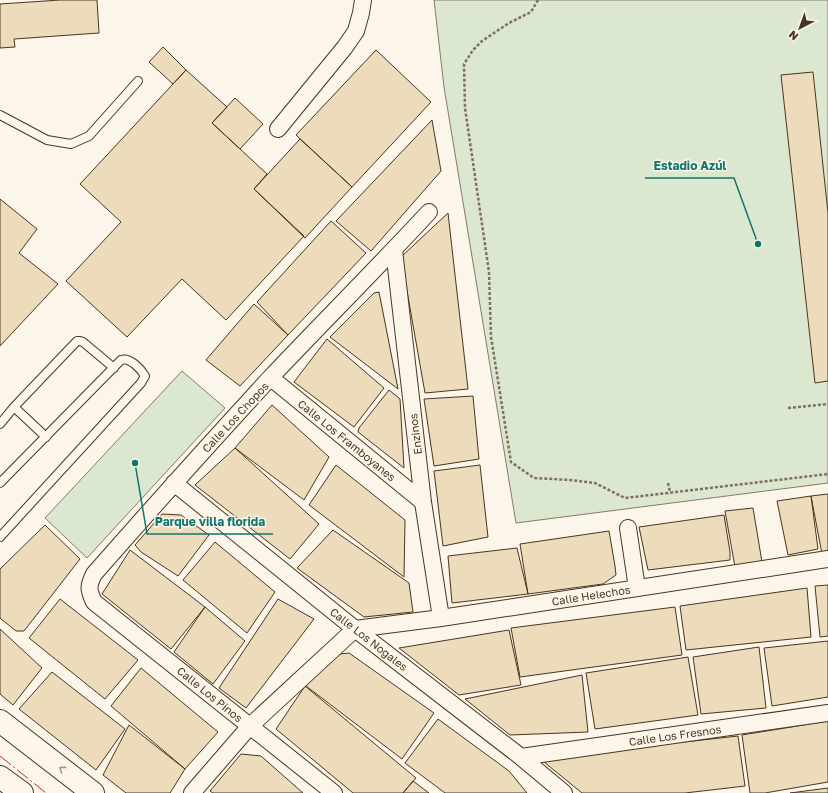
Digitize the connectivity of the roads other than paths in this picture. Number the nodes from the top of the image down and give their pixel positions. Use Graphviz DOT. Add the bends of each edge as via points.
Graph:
graph roads {
  1 [pos="363,0"];
  2 [pos="138,81"];
  3 [pos="0,114"];
  4 [pos="278,129"];
  5 [pos="429,212"];
  6 [pos="394,250"];
  7 [pos="114,368"];
  8 [pos="271,378"];
  9 [pos="14,407"];
  10 [pos="0,424"];
  11 [pos="46,436"];
  12 [pos="0,483"];
  13 [pos="174,483"];
  14 [pos="423,502"];
  15 [pos="628,528"];
  16 [pos="0,537"];
  17 [pos="828,559"];
  18 [pos="637,588"];
  19 [pos="90,593"];
  20 [pos="441,618"];
  21 [pos="354,629"];
  22 [pos="828,713"];
  23 [pos="0,721"];
  24 [pos="250,726"];
  25 [pos="521,757"];
  26 [pos="0,777"];
  27 [pos="22,793"];
  28 [pos="93,793"];
  29 [pos="192,793"];
  30 [pos="334,793"];
  31 [pos="564,793"];
  1 -- 4 [label="street" via="362,14 356,31"];
  2 -- 3 [label="lane" via="89,136 71,144 47,140"];
  5 -- 6 [label="street, Calle Los Chopos"];
  6 -- 8 [label="street, Calle Los Chopos"];
  6 -- 14 [label="street, Enzinos"];
  7 -- 9 [label="lane" via="83,342 77,341"];
  7 -- 11 [label="lane"];
  7 -- 16 [label="lane" via="121,360 130,361 143,372 144,380"];
  8 -- 13 [label="street, Calle Los Chopos"];
  8 -- 14 [label="street, Calle Los Framboyanes"];
  9 -- 10 [label="lane"];
  9 -- 11 [label="lane"];
  11 -- 12 [label="lane"];
  13 -- 19 [label="street, Calle Los Chopos" via="94,574 90,583"];
  13 -- 21 [label="street, Calle Los Nogales"];
  14 -- 20 [label="street, Enzinos"];
  15 -- 18 [label="street"];
  17 -- 18 [label="street, Calle Helechos"];
  18 -- 20 [label="street, Calle Helechos"];
  19 -- 24 [label="street, Calle Los Pinos" via="94,602"];
  20 -- 21 [label="street, Calle Helechos"];
  21 -- 24 [label="street"];
  21 -- 25 [label="street, Calle Los Nogales"];
  22 -- 25 [label="street, Calle Los Fresnos"];
  28 -- 23 [label="street, one-way"];
  24 -- 29 [label="street"];
  24 -- 30 [label="street, Calle Los Pinos"];
  25 -- 31 [label="street, Calle Los Nogales"];
  26 -- 27 [label="street"];
}
